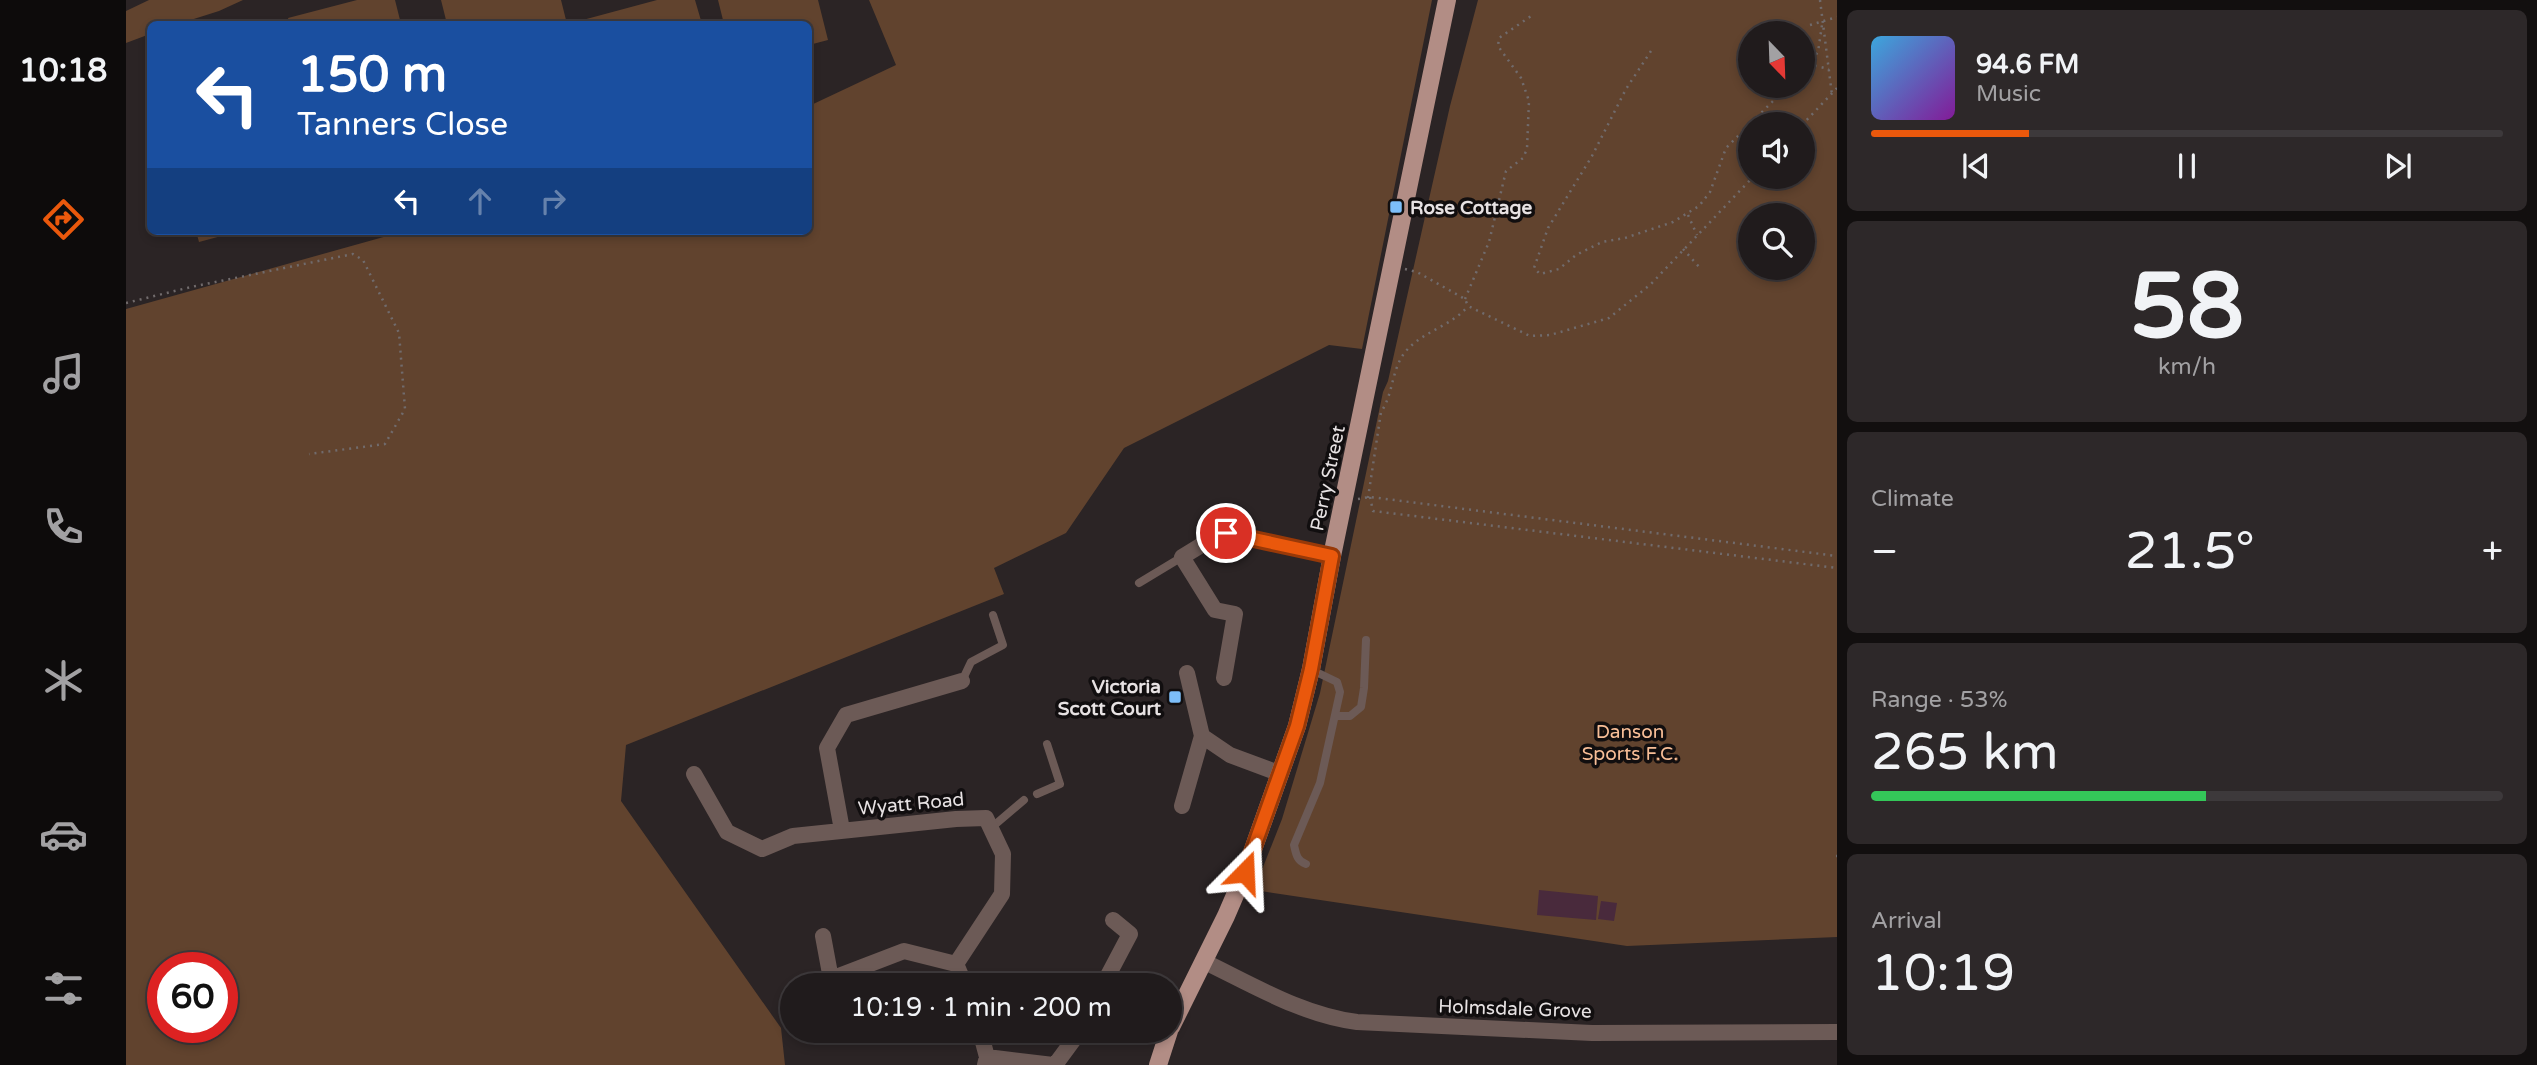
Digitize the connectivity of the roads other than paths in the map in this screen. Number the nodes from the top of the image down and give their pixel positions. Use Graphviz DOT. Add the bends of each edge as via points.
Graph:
graph roads {
  1 [pos="1447,0"];
  2 [pos="1332,556"];
  3 [pos="1182,557"];
  4 [pos="1139,583"];
  5 [pos="993,615"];
  6 [pos="1366,640"];
  7 [pos="1311,669"];
  8 [pos="1187,673"];
  9 [pos="1224,678"];
  10 [pos="962,681"];
  11 [pos="1335,716"];
  12 [pos="1202,736"];
  13 [pos="1047,744"];
  14 [pos="694,774"];
  15 [pos="1281,774"];
  16 [pos="1037,794"];
  17 [pos="1024,800"];
  18 [pos="1182,806"];
  19 [pos="991,828"];
  20 [pos="842,830"];
  21 [pos="1306,864"];
  22 [pos="1113,920"];
  23 [pos="823,936"];
  24 [pos="1203,961"];
  25 [pos="956,964"];
  26 [pos="960,973"];
  27 [pos="1109,973"];
  28 [pos="1182,1004"];
  29 [pos="1837,1032"];
  30 [pos="982,1043"];
  31 [pos="1071,1043"];
  32 [pos="1165,1043"];
  33 [pos="986,1061"];
  34 [pos="1054,1065"];
  35 [pos="1158,1065"];
  1 -- 2 [label="main road, Perry Street"];
  2 -- 3 [label="street" via="1226,533"];
  2 -- 7 [label="main road, Perry Street"];
  3 -- 4 [label="lane"];
  3 -- 9 [label="street" via="1215,610 1235,614"];
  5 -- 10 [label="lane" via="1003,645 971,662"];
  6 -- 11 [label="lane" via="1361,707 1350,716"];
  7 -- 11 [label="lane" via="1337,682 1340,692"];
  7 -- 15 [label="main road, Perry Street"];
  8 -- 12 [label="street"];
  10 -- 20 [label="street" via="846,715 827,748"];
  11 -- 21 [label="lane" via="1320,783 1294,845 1296,855"];
  12 -- 15 [label="street" via="1230,755"];
  12 -- 18 [label="street"];
  13 -- 16 [label="lane" via="1060,784"];
  14 -- 20 [label="street, Wyatt Road" via="727,832 762,849 793,836"];
  15 -- 24 [label="main road, Perry Street" via="1245,872"];
  17 -- 19 [label="lane"];
  19 -- 20 [label="street, Wyatt Road" via="986,818"];
  19 -- 25 [label="street" via="1003,855 1002,894"];
  22 -- 27 [label="street" via="1130,934"];
  23 -- 25 [label="street" via="831,979 904,951"];
  24 -- 28 [label="main road, Perry Street"];
  24 -- 29 [label="street, Holmsdale Grove" via="1311,1013 1357,1022 1565,1032"];
  25 -- 26 [label="street"];
  30 -- 33 [label="street"];
  31 -- 34 [label="street"];
  32 -- 35 [label="main road, Perry Street"];
  33 -- 34 [label="street"];
}
